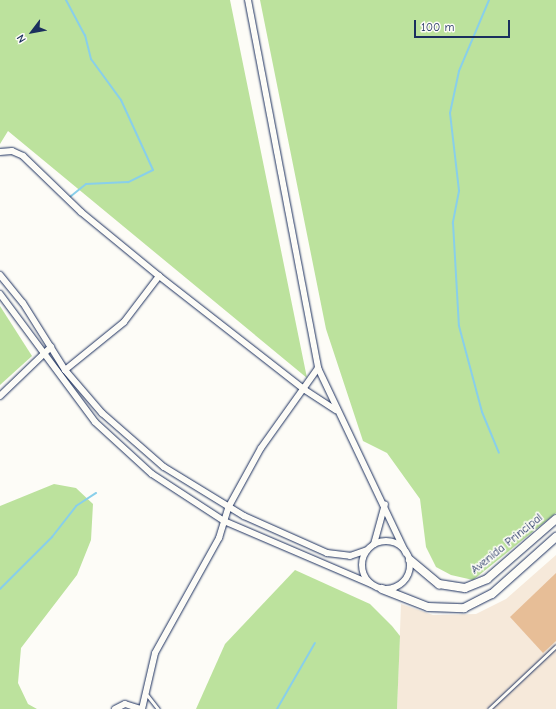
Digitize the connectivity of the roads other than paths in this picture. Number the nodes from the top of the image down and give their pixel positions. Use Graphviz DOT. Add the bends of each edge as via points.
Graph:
graph roads {
  1 [pos="248,0"];
  2 [pos="0,152"];
  3 [pos="0,275"];
  4 [pos="159,276"];
  5 [pos="0,294"];
  6 [pos="51,347"];
  7 [pos="41,354"];
  8 [pos="318,368"];
  9 [pos="65,370"];
  10 [pos="305,390"];
  11 [pos="0,396"];
  12 [pos="337,411"];
  13 [pos="385,504"];
  14 [pos="228,508"];
  15 [pos="556,519"];
  16 [pos="224,521"];
  17 [pos="556,537"];
  18 [pos="374,544"];
  19 [pos="367,550"];
  20 [pos="408,556"];
  21 [pos="371,584"];
  22 [pos="382,589"];
  23 [pos="556,646"];
  24 [pos="147,695"];
  25 [pos="114,709"];
  26 [pos="141,709"];
  27 [pos="158,709"];
  28 [pos="488,709"];
  1 -- 8 [label="street"];
  2 -- 4 [label="street" via="12,151 23,156 81,212"];
  3 -- 6 [label="street"];
  4 -- 9 [label="street" via="124,322"];
  4 -- 10 [label="street"];
  5 -- 7 [label="street"];
  6 -- 7 [label="street"];
  6 -- 9 [label="street"];
  7 -- 11 [label="street"];
  7 -- 16 [label="street" via="118,445 152,474"];
  8 -- 10 [label="street"];
  8 -- 12 [label="street"];
  9 -- 14 [label="street" via="132,442 164,467"];
  10 -- 12 [label="street"];
  10 -- 14 [label="street" via="261,448"];
  12 -- 13 [label="street"];
  13 -- 18 [label="street"];
  13 -- 20 [label="street"];
  14 -- 16 [label="street"];
  14 -- 19 [label="street" via="327,553 350,556"];
  15 -- 20 [label="street, Avenida Principal" via="487,579 465,588 439,584"];
  16 -- 21 [label="street"];
  16 -- 24 [label="street" via="219,538 155,653"];
  17 -- 22 [label="street" via="492,594 464,608 428,607"];
  18 -- 19 [label="street"];
  18 -- 20 [label="street" via="392,542"];
  19 -- 21 [label="street" via="362,568"];
  20 -- 22 [label="street" via="410,569 402,583"];
  21 -- 22 [label="street"];
  23 -- 28 [label="lane"];
  24 -- 26 [label="street"];
  24 -- 27 [label="lane"];
  25 -- 26 [label="street" via="125,704"];
}
